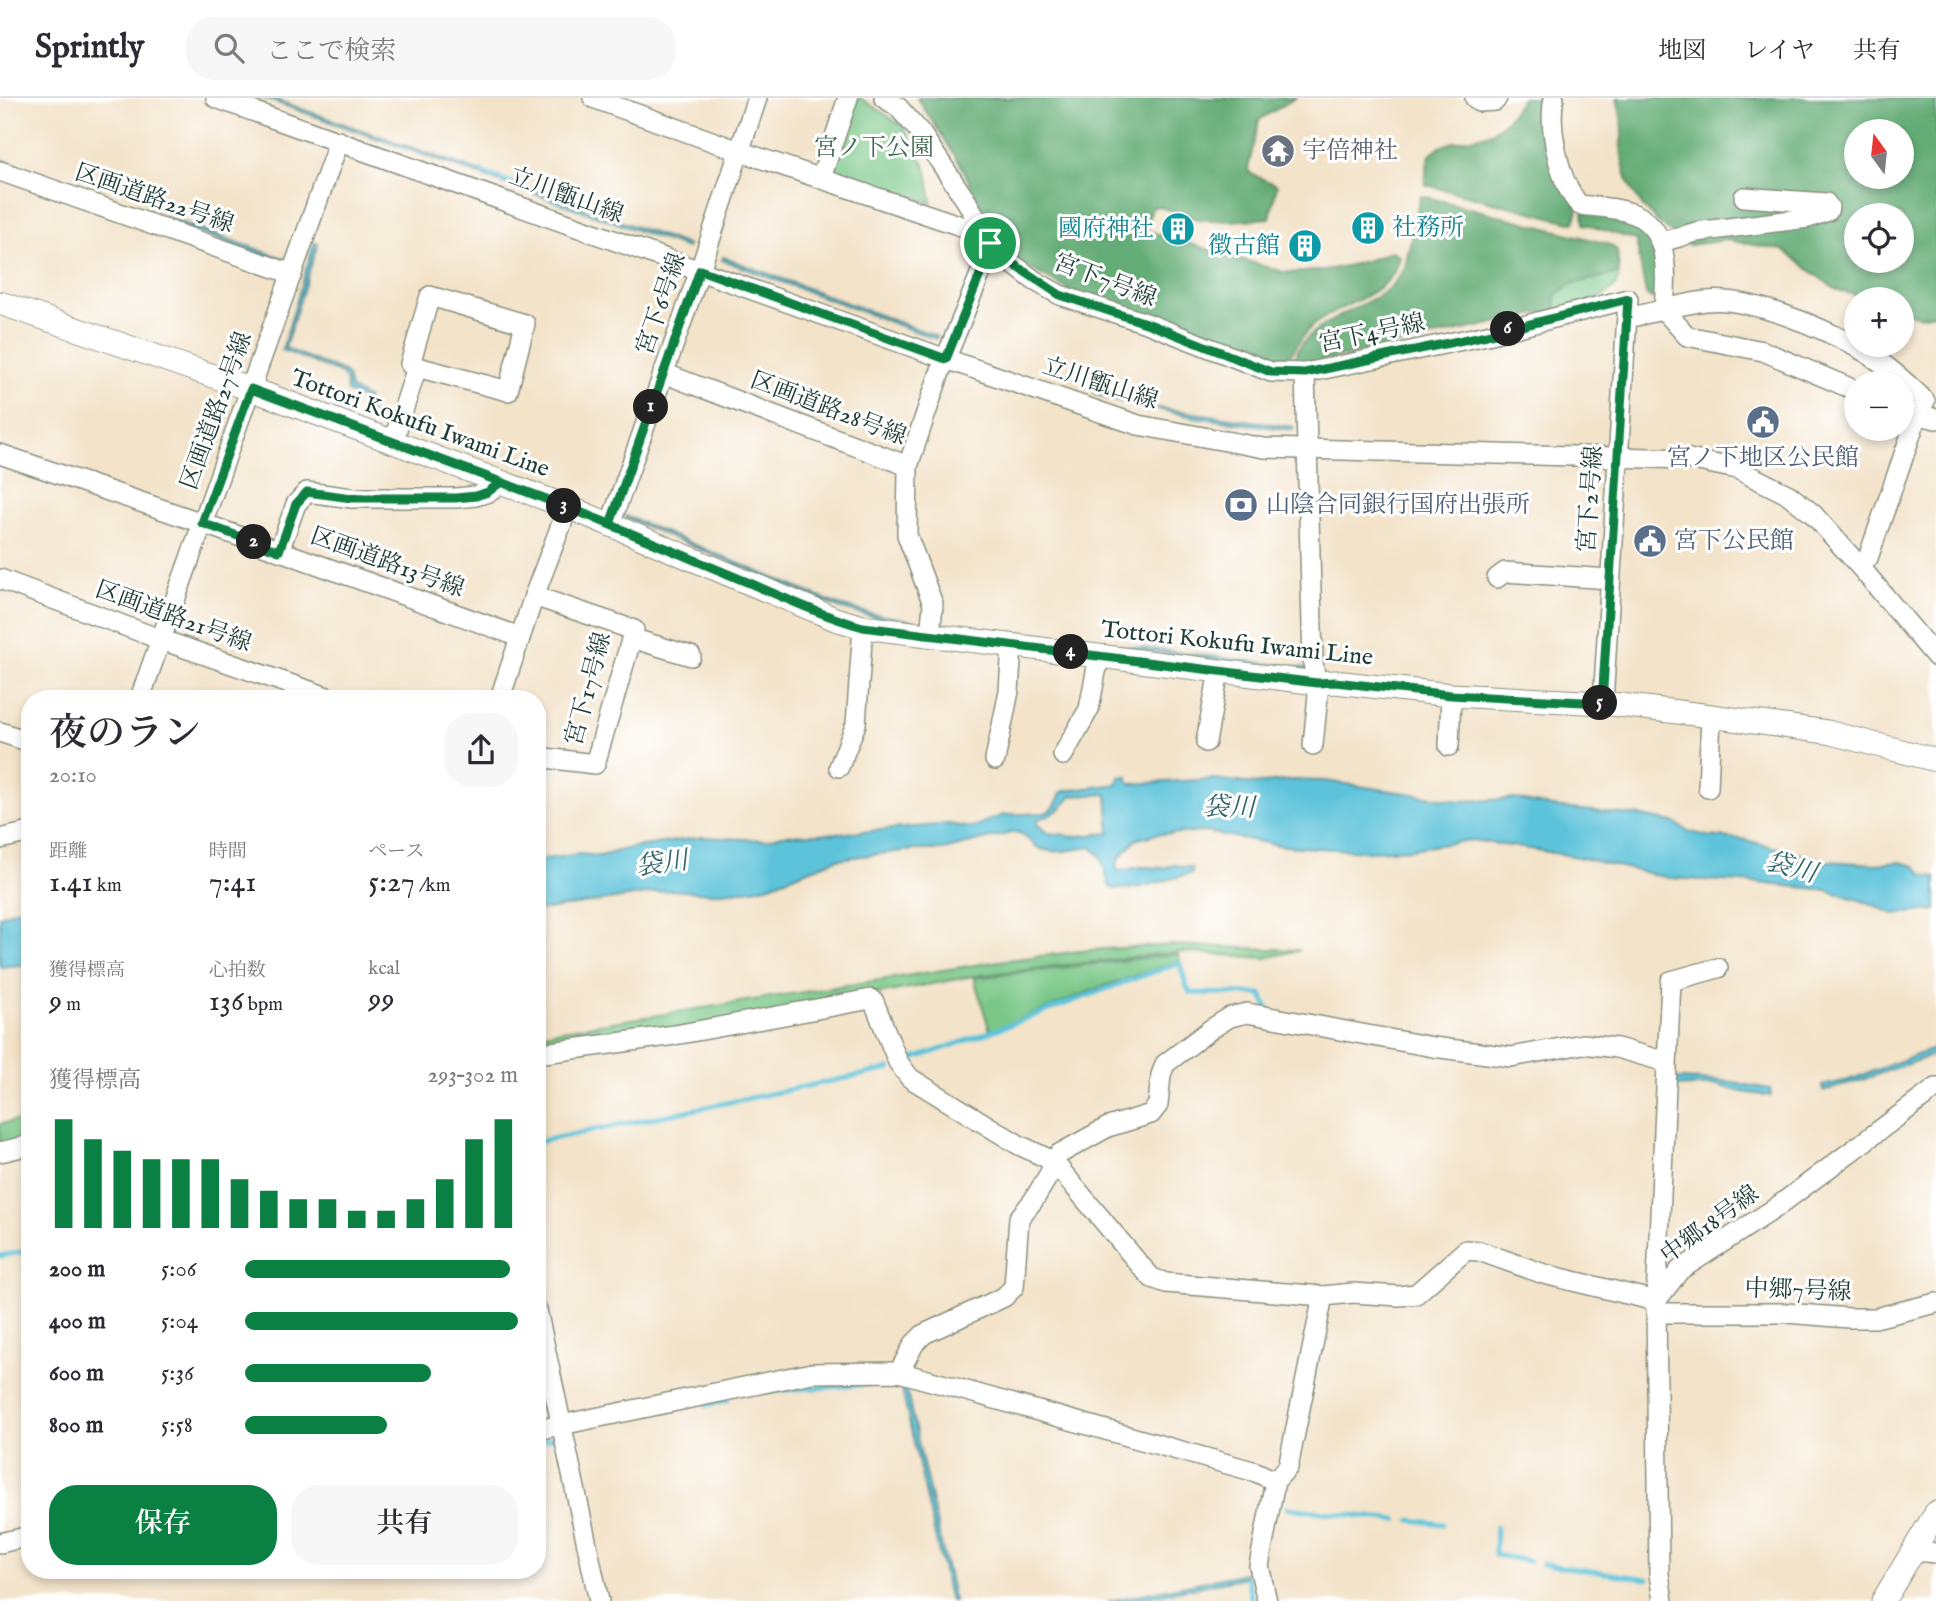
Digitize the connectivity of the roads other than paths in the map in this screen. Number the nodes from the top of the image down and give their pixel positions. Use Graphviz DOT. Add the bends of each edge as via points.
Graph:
graph roads {
  1 [pos="216,98"];
  2 [pos="593,98"];
  3 [pos="757,98"];
  4 [pos="848,98"];
  5 [pos="884,98"];
  6 [pos="1475,98"];
  7 [pos="1497,98"];
  8 [pos="1554,98"];
  9 [pos="339,141"];
  10 [pos="739,151"];
  11 [pos="0,171"];
  12 [pos="821,178"];
  13 [pos="1744,197"];
  14 [pos="1662,242"];
  15 [pos="990,243"];
  16 [pos="700,270"];
  17 [pos="292,274"];
  18 [pos="0,303"];
  19 [pos="1627,308"];
  20 [pos="1664,310"];
  21 [pos="946,359"];
  22 [pos="418,367"];
  23 [pos="663,373"];
  24 [pos="1305,373"];
  25 [pos="1844,385"];
  26 [pos="251,389"];
  27 [pos="1919,414"];
  28 [pos="394,442"];
  29 [pos="1307,448"];
  30 [pos="0,454"];
  31 [pos="1618,457"];
  32 [pos="908,466"];
  33 [pos="501,482"];
  34 [pos="568,507"];
  35 [pos="202,523"];
  36 [pos="610,524"];
  37 [pos="279,551"];
  38 [pos="1868,558"];
  39 [pos="1497,578"];
  40 [pos="0,579"];
  41 [pos="1610,579"];
  42 [pos="534,596"];
  43 [pos="863,627"];
  44 [pos="520,637"];
  45 [pos="930,637"];
  46 [pos="631,638"];
  47 [pos="162,640"];
  48 [pos="1012,645"];
  49 [pos="691,656"];
  50 [pos="1099,656"];
  51 [pos="1936,657"];
  52 [pos="1219,671"];
  53 [pos="1317,683"];
  54 [pos="143,690"];
  55 [pos="307,690"];
  56 [pos="503,690"];
  57 [pos="1451,695"];
  58 [pos="1602,703"];
  59 [pos="1711,716"];
  60 [pos="0,732"];
  61 [pos="21,739"];
  62 [pos="1206,741"];
  63 [pos="1313,745"];
  64 [pos="1449,746"];
  65 [pos="1063,755"];
  66 [pos="546,758"];
  67 [pos="995,760"];
  68 [pos="1936,760"];
  69 [pos="839,767"];
  70 [pos="1708,788"];
  71 [pos="21,834"];
  72 [pos="0,839"];
  73 [pos="1718,968"];
  74 [pos="546,1053"];
  75 [pos="1666,1062"];
  76 [pos="1936,1088"];
  77 [pos="21,1147"];
  78 [pos="0,1152"];
  79 [pos="1053,1161"];
  80 [pos="1323,1296"];
  81 [pos="1936,1303"];
  82 [pos="1656,1307"];
  83 [pos="546,1351"];
  84 [pos="899,1372"];
  85 [pos="562,1425"];
  86 [pos="546,1428"];
  87 [pos="1275,1481"];
  88 [pos="1936,1513"];
  89 [pos="21,1538"];
  90 [pos="0,1543"];
  91 [pos="1925,1552"];
  92 [pos="599,1601"];
  93 [pos="1267,1601"];
  94 [pos="1663,1601"];
  95 [pos="1883,1601"];
  1 -- 9 [label="street, 立川甑山線"];
  2 -- 10 [label="street"];
  3 -- 10 [label="street, 宮下6号線"];
  4 -- 12 [label="street"];
  5 -- 15 [label="street, 宮下7号線" via="920,132"];
  6 -- 7 [label="street" via="1479,102"];
  8 -- 14 [label="street" via="1552,135 1574,200 1640,216"];
  9 -- 16 [label="street, 立川甑山線"];
  9 -- 17 [label="street, 区画道路27号線"];
  10 -- 12 [label="street"];
  10 -- 16 [label="street, 宮下6号線"];
  11 -- 17 [label="street, 区画道路22号線"];
  12 -- 15 [label="street" via="967,229"];
  13 -- 14 [label="street" via="1826,203 1829,207 1824,214 1808,218 1696,232"];
  14 -- 20 [label="street" via="1667,273"];
  15 -- 21 [label="street, 区画道路28号線"];
  15 -- 24 [label="street, 宮下7号線" via="1004,258 1060,295 1271,372"];
  16 -- 21 [label="street, 立川甑山線"];
  16 -- 23 [label="street, 宮下6号線"];
  17 -- 26 [label="street, 区画道路27号線"];
  18 -- 26 [label="main road, Tottori Kokufu Iwami Line"];
  19 -- 20 [label="street, 宮下4号線"];
  19 -- 24 [label="street, 宮下4号線"];
  19 -- 31 [label="street, 宮下2号線"];
  20 -- 25 [label="street" via="1687,336 1763,351"];
  20 -- 27 [label="street, 宮下4号線" via="1725,300 1823,331 1889,368 1925,401"];
  21 -- 29 [label="street, 立川甑山線" via="1138,425 1264,448"];
  21 -- 32 [label="street, 区画道路28号線"];
  22 -- 22 [label="street" via="410,364 430,296 525,324 508,391"];
  22 -- 28 [label="street"];
  23 -- 32 [label="street, 区画道路28号線"];
  23 -- 36 [label="street, 宮下6号線"];
  24 -- 29 [label="street, 宮下4号線"];
  26 -- 28 [label="main road, Tottori Kokufu Iwami Line"];
  26 -- 35 [label="street, 区画道路27号線"];
  27 -- 38 [label="street"];
  28 -- 33 [label="main road, Tottori Kokufu Iwami Line"];
  29 -- 31 [label="street, 立川甑山線"];
  29 -- 53 [label="street, 宮下4号線"];
  30 -- 35 [label="street, 区画道路13号線"];
  31 -- 41 [label="street, 宮下2号線"];
  31 -- 51 [label="street, 立川甑山線" via="1717,464 1789,495 1813,514"];
  32 -- 45 [label="street" via="907,535 933,604"];
  33 -- 34 [label="main road, Tottori Kokufu Iwami Line"];
  33 -- 37 [label="street" via="488,492 456,498 352,498 307,492 296,504"];
  34 -- 36 [label="main road, Tottori Kokufu Iwami Line"];
  34 -- 42 [label="street"];
  35 -- 37 [label="street, 区画道路13号線"];
  35 -- 47 [label="street, 区画道路27号線"];
  36 -- 43 [label="main road, Tottori Kokufu Iwami Line"];
  37 -- 44 [label="street, 区画道路13号線"];
  39 -- 41 [label="street" via="1505,572"];
  40 -- 47 [label="street, 区画道路21号線"];
  41 -- 58 [label="street, 宮下2号線"];
  42 -- 44 [label="street"];
  42 -- 46 [label="street, 宮下17号線" via="634,630"];
  43 -- 45 [label="main road, Tottori Kokufu Iwami Line"];
  43 -- 69 [label="street" via="856,724"];
  44 -- 56 [label="street"];
  45 -- 48 [label="main road, Tottori Kokufu Iwami Line"];
  46 -- 49 [label="street"];
  46 -- 66 [label="street, 宮下17号線" via="594,764"];
  47 -- 54 [label="street, 区画道路27号線"];
  47 -- 55 [label="street, 区画道路21号線"];
  48 -- 50 [label="main road, Tottori Kokufu Iwami Line"];
  48 -- 67 [label="street" via="1009,691"];
  50 -- 52 [label="main road, Tottori Kokufu Iwami Line"];
  50 -- 65 [label="street" via="1088,709"];
  52 -- 53 [label="main road, Tottori Kokufu Iwami Line"];
  52 -- 62 [label="street"];
  53 -- 57 [label="main road, Tottori Kokufu Iwami Line"];
  53 -- 63 [label="street, 宮下4号線"];
  57 -- 58 [label="main road, Tottori Kokufu Iwami Line"];
  57 -- 64 [label="street"];
  58 -- 59 [label="main road, Tottori Kokufu Iwami Line"];
  59 -- 68 [label="main road, Tottori Kokufu Iwami Line" via="1826,733"];
  59 -- 70 [label="street"];
  60 -- 61 [label="street"];
  71 -- 72 [label="street"];
  73 -- 75 [label="street" via="1671,981"];
  74 -- 79 [label="street" via="676,1035 871,999 898,1062 910,1078"];
  75 -- 79 [label="street" via="1583,1044 1511,1057 1247,1013 1230,1017 1165,1064 1158,1105 1151,1114 1108,1127"];
  75 -- 82 [label="street"];
  76 -- 82 [label="street, 中郷18号線" via="1774,1209 1680,1270"];
  77 -- 78 [label="street"];
  79 -- 80 [label="street, 中郷7号線" via="1153,1278 1166,1283"];
  79 -- 84 [label="street" via="1050,1173 1019,1218 1014,1287 1004,1297 924,1334"];
  80 -- 82 [label="street, 中郷7号線" via="1416,1294 1466,1251 1479,1251"];
  80 -- 87 [label="street" via="1288,1467"];
  81 -- 82 [label="street, 中郷7号線" via="1875,1318"];
  82 -- 94 [label="street"];
  83 -- 85 [label="street"];
  84 -- 85 [label="street" via="812,1373"];
  84 -- 87 [label="street"];
  85 -- 86 [label="street"];
  85 -- 92 [label="street"];
  87 -- 93 [label="street" via="1259,1566"];
  88 -- 91 [label="main road"];
  89 -- 90 [label="street"];
  91 -- 95 [label="main road"];
}
